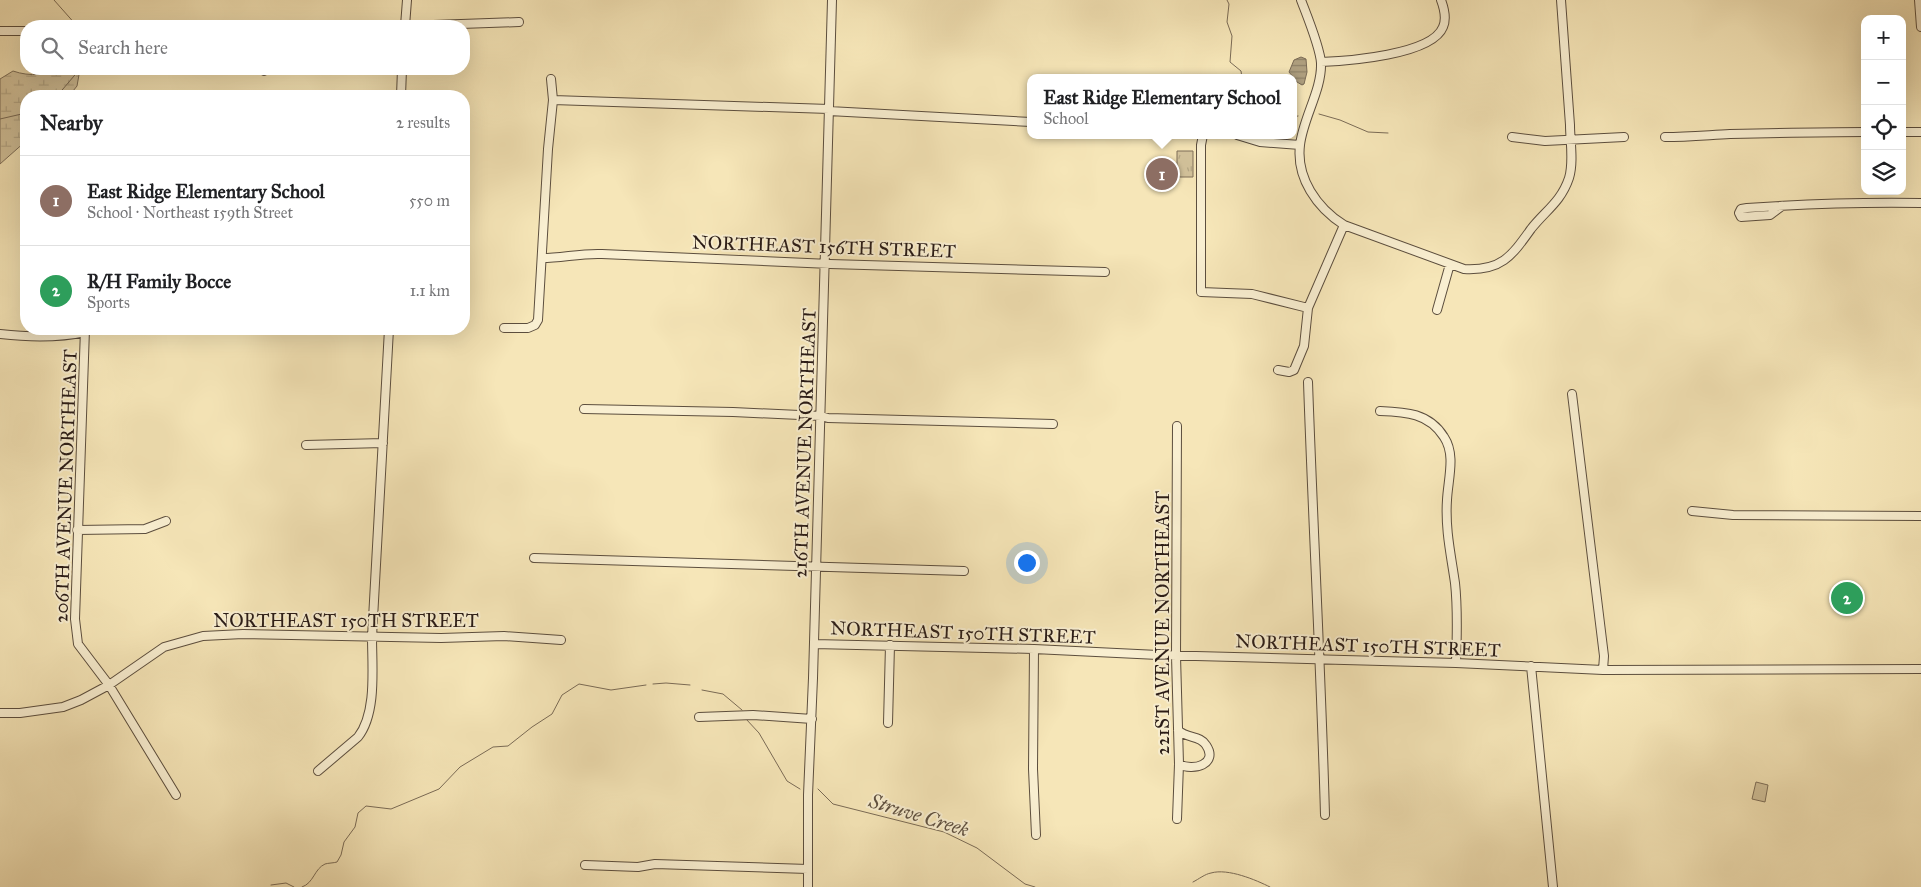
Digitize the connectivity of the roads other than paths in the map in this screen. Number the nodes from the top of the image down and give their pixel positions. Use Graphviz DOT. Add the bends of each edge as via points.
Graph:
graph roads {
  1 [pos="407,0"];
  2 [pos="832,0"];
  3 [pos="1301,0"];
  4 [pos="1441,0"];
  5 [pos="1561,0"];
  6 [pos="1919,0"];
  7 [pos="405,20"];
  8 [pos="519,22"];
  9 [pos="470,24"];
  10 [pos="1921,27"];
  11 [pos="0,31"];
  12 [pos="20,31"];
  13 [pos="1321,62"];
  14 [pos="402,75"];
  15 [pos="550,79"];
  16 [pos="401,90"];
  17 [pos="553,100"];
  18 [pos="829,110"];
  19 [pos="1027,122"];
  20 [pos="1861,132"];
  21 [pos="1906,132"];
  22 [pos="1921,132"];
  23 [pos="1512,137"];
  24 [pos="1624,137"];
  25 [pos="1665,137"];
  26 [pos="1203,139"];
  27 [pos="1250,139"];
  28 [pos="1570,140"];
  29 [pos="1300,145"];
  30 [pos="1921,203"];
  31 [pos="1782,206"];
  32 [pos="1344,225"];
  33 [pos="542,258"];
  34 [pos="825,263"];
  35 [pos="1450,264"];
  36 [pos="1105,272"];
  37 [pos="1308,308"];
  38 [pos="1437,310"];
  39 [pos="504,328"];
  40 [pos="0,334"];
  41 [pos="46,335"];
  42 [pos="85,335"];
  43 [pos="389,335"];
  44 [pos="1278,370"];
  45 [pos="1308,382"];
  46 [pos="1572,394"];
  47 [pos="584,410"];
  48 [pos="1380,411"];
  49 [pos="821,416"];
  50 [pos="1053,424"];
  51 [pos="1178,426"];
  52 [pos="383,443"];
  53 [pos="306,445"];
  54 [pos="1692,511"];
  55 [pos="1921,516"];
  56 [pos="166,521"];
  57 [pos="77,530"];
  58 [pos="534,558"];
  59 [pos="816,567"];
  60 [pos="964,571"];
  61 [pos="372,637"];
  62 [pos="562,640"];
  63 [pos="814,644"];
  64 [pos="890,646"];
  65 [pos="1034,649"];
  66 [pos="1176,656"];
  67 [pos="1320,659"];
  68 [pos="1456,663"];
  69 [pos="1531,666"];
  70 [pos="1921,669"];
  71 [pos="1603,670"];
  72 [pos="108,685"];
  73 [pos="0,713"];
  74 [pos="699,717"];
  75 [pos="812,719"];
  76 [pos="888,723"];
  77 [pos="1178,730"];
  78 [pos="1179,764"];
  79 [pos="318,771"];
  80 [pos="176,795"];
  81 [pos="1325,814"];
  82 [pos="1177,819"];
  83 [pos="1036,835"];
  84 [pos="585,865"];
  85 [pos="808,869"];
  86 [pos="808,887"];
  87 [pos="1553,887"];
  1 -- 7 [label="street"];
  2 -- 18 [label="street, 216TH AVENUE NORTHEAST"];
  3 -- 13 [label="street"];
  4 -- 13 [label="street" via="1444,25 1433,39 1370,58"];
  5 -- 28 [label="street"];
  6 -- 10 [label="street"];
  8 -- 9 [label="street"];
  11 -- 12 [label="street"];
  13 -- 29 [label="street"];
  14 -- 16 [label="street"];
  15 -- 17 [label="street"];
  17 -- 18 [label="street"];
  17 -- 33 [label="street"];
  18 -- 19 [label="street"];
  18 -- 34 [label="street, 216TH AVENUE NORTHEAST"];
  20 -- 25 [label="street"];
  21 -- 22 [label="street"];
  23 -- 28 [label="street"];
  24 -- 28 [label="street"];
  26 -- 37 [label="street" via="1201,292 1252,294"];
  27 -- 29 [label="street"];
  28 -- 35 [label="street" via="1571,164 1561,195 1511,256 1503,263 1478,270"];
  29 -- 32 [label="street" via="1310,192 1325,211"];
  30 -- 31 [label="street"];
  32 -- 35 [label="street"];
  32 -- 37 [label="street"];
  33 -- 34 [label="street, NORTHEAST 156TH STREET" via="602,254"];
  33 -- 39 [label="street" via="538,320 528,328"];
  34 -- 36 [label="street, NORTHEAST 156TH STREET"];
  34 -- 49 [label="street, 216TH AVENUE NORTHEAST"];
  35 -- 38 [label="street"];
  37 -- 44 [label="street" via="1304,346 1298,362 1289,372"];
  40 -- 41 [label="street"];
  42 -- 57 [label="street, 206TH AVENUE NORTHEAST"];
  43 -- 52 [label="street"];
  45 -- 67 [label="street"];
  46 -- 71 [label="street" via="1604,656"];
  47 -- 49 [label="street"];
  48 -- 68 [label="street" via="1410,413 1427,419 1437,427 1449,447 1446,513 1455,584"];
  49 -- 50 [label="street"];
  49 -- 59 [label="street, 216TH AVENUE NORTHEAST"];
  51 -- 66 [label="street, 221ST AVENUE NORTHEAST"];
  52 -- 53 [label="street"];
  52 -- 61 [label="street"];
  54 -- 55 [label="street" via="1733,515"];
  56 -- 57 [label="street" via="128,531"];
  57 -- 72 [label="street, 206TH AVENUE NORTHEAST" via="75,619 78,644"];
  58 -- 59 [label="street"];
  59 -- 60 [label="street"];
  59 -- 63 [label="street, 216TH AVENUE NORTHEAST"];
  61 -- 62 [label="street, NORTHEAST 150TH STREET" via="504,636"];
  61 -- 72 [label="street, NORTHEAST 150TH STREET" via="202,636 164,647"];
  61 -- 79 [label="street" via="368,717 362,731"];
  63 -- 64 [label="street, NORTHEAST 150TH STREET"];
  63 -- 75 [label="street, 216TH AVENUE NORTHEAST"];
  64 -- 65 [label="street, NORTHEAST 150TH STREET"];
  64 -- 76 [label="street"];
  65 -- 66 [label="street, NORTHEAST 150TH STREET"];
  65 -- 83 [label="street"];
  66 -- 67 [label="street, NORTHEAST 150TH STREET"];
  66 -- 77 [label="street, 221ST AVENUE NORTHEAST"];
  67 -- 68 [label="street, NORTHEAST 150TH STREET"];
  67 -- 81 [label="street"];
  68 -- 69 [label="street, NORTHEAST 150TH STREET"];
  69 -- 71 [label="street, NORTHEAST 150TH STREET"];
  69 -- 87 [label="street"];
  70 -- 71 [label="street, NORTHEAST 150TH STREET"];
  72 -- 73 [label="street, NORTHEAST 150TH STREET" via="63,707"];
  72 -- 80 [label="street, 206TH AVENUE NORTHEAST"];
  74 -- 75 [label="street" via="753,715"];
  75 -- 85 [label="street, 216TH AVENUE NORTHEAST"];
  77 -- 78 [label="street, 221ST AVENUE NORTHEAST"];
  77 -- 78 [label="street" via="1184,736 1200,739 1209,752 1209,759 1197,768"];
  78 -- 82 [label="street, 221ST AVENUE NORTHEAST"];
  84 -- 85 [label="street"];
  85 -- 86 [label="street, 216TH AVENUE NORTHEAST"];
}
